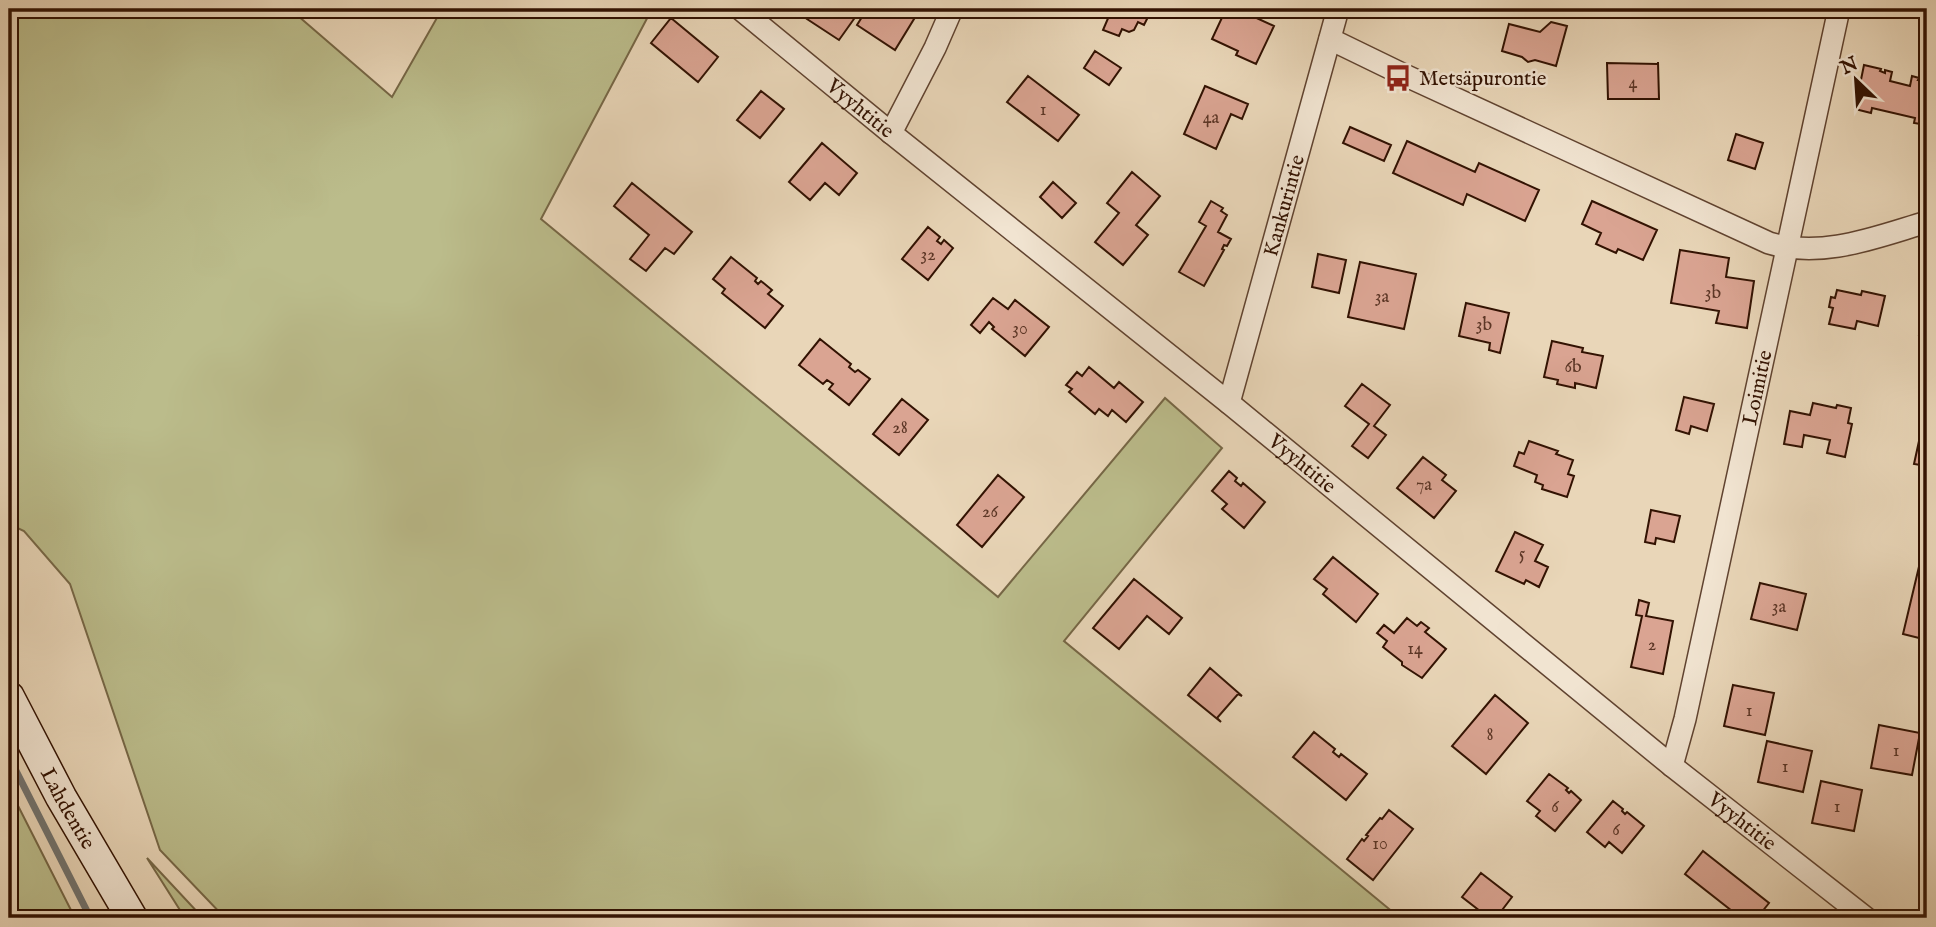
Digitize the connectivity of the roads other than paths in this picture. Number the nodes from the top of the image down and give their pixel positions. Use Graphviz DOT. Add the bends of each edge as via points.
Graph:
graph roads {
  1 [pos="740,9"];
  2 [pos="952,9"];
  3 [pos="1338,9"];
  4 [pos="1839,9"];
  5 [pos="1330,39"];
  6 [pos="891,133"];
  7 [pos="1927,222"];
  8 [pos="1789,248"];
  9 [pos="1229,403"];
  10 [pos="9,697"];
  11 [pos="1672,766"];
  12 [pos="132,918"];
  13 [pos="1866,918"];
  1 -- 6 [label="street, Vyyhtitie"];
  2 -- 6 [label="street"];
  3 -- 5 [label="street, Kankurintie"];
  4 -- 8 [label="street, Loimitie"];
  5 -- 8 [label="street" via="1756,237"];
  5 -- 9 [label="street, Kankurintie"];
  6 -- 9 [label="street, Vyyhtitie"];
  7 -- 8 [label="street" via="1826,249"];
  8 -- 11 [label="street, Loimitie"];
  9 -- 11 [label="street, Vyyhtitie"];
  10 -- 12 [label="main road, Lahdentie"];
  11 -- 13 [label="street, Vyyhtitie"];
}
